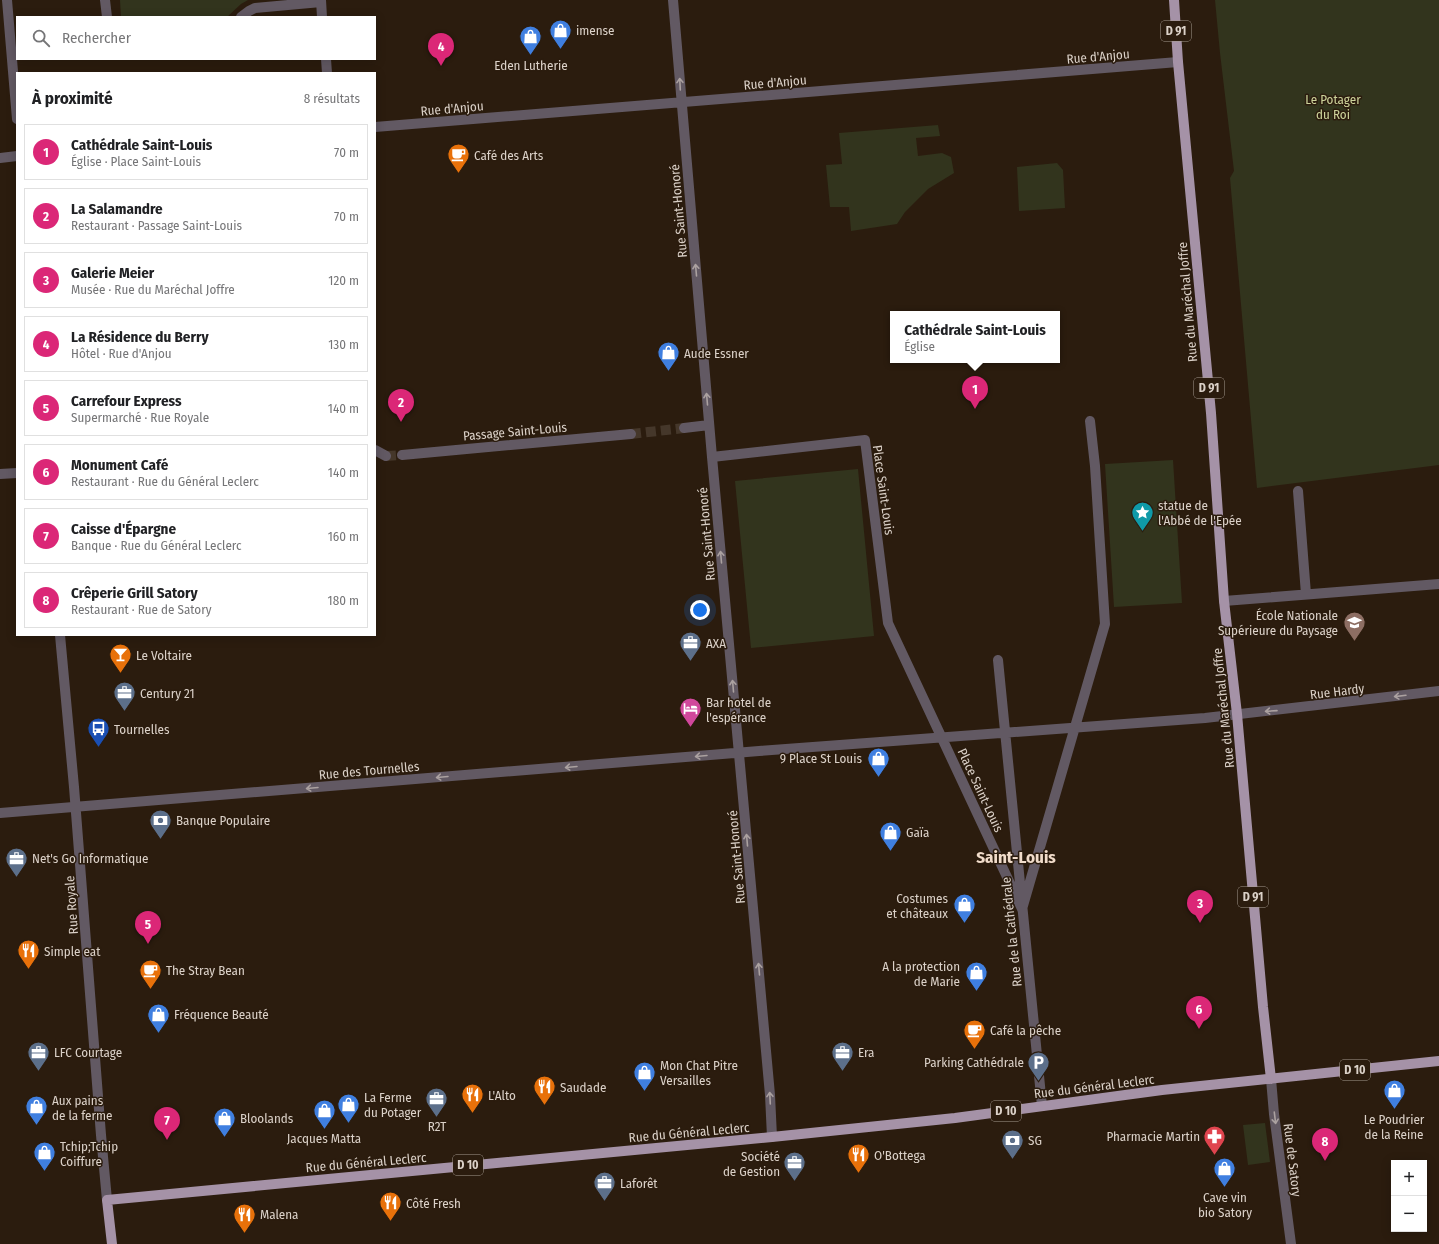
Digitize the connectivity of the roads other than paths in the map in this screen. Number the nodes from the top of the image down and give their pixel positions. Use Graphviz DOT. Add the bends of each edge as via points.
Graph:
graph roads {
  1 [pos="7,0"];
  2 [pos="105,0"];
  3 [pos="673,0"];
  4 [pos="1174,0"];
  5 [pos="321,1"];
  6 [pos="107,16"];
  7 [pos="242,16"];
  8 [pos="322,16"];
  9 [pos="326,60"];
  10 [pos="1178,62"];
  11 [pos="327,72"];
  12 [pos="681,102"];
  13 [pos="16,107"];
  14 [pos="376,127"];
  15 [pos="16,156"];
  16 [pos="0,158"];
  17 [pos="1090,421"];
  18 [pos="709,425"];
  19 [pos="684,428"];
  20 [pos="631,434"];
  21 [pos="376,451"];
  22 [pos="402,455"];
  23 [pos="386,456"];
  24 [pos="712,457"];
  25 [pos="16,473"];
  26 [pos="0,474"];
  27 [pos="1298,491"];
  28 [pos="1439,584"];
  29 [pos="1306,594"];
  30 [pos="1224,601"];
  31 [pos="60,636"];
  32 [pos="998,660"];
  33 [pos="1439,691"];
  34 [pos="1237,714"];
  35 [pos="1074,728"];
  36 [pos="1005,733"];
  37 [pos="942,737"];
  38 [pos="740,753"];
  39 [pos="76,807"];
  40 [pos="0,813"];
  41 [pos="1022,909"];
  42 [pos="1439,1061"];
  43 [pos="1271,1079"];
  44 [pos="1042,1106"];
  45 [pos="772,1138"];
  46 [pos="108,1200"];
  47 [pos="112,1244"];
  48 [pos="1291,1244"];
  1 -- 13 [label="street"];
  2 -- 6 [label="street"];
  12 -- 3 [label="street, Rue Saint-Honoré, one-way"];
  4 -- 10 [label="main road, Rue du Maréchal Joffre / D 91"];
  5 -- 7 [label="street" via="255,8"];
  5 -- 8 [label="street"];
  9 -- 11 [label="street"];
  10 -- 12 [label="street, Rue d'Anjou"];
  10 -- 30 [label="main road, Rue du Maréchal Joffre / D 91" via="1211,413"];
  12 -- 14 [label="street, Rue d'Anjou"];
  18 -- 12 [label="street, Rue Saint-Honoré, one-way"];
  15 -- 16 [label="street"];
  17 -- 35 [label="street" via="1104,624"];
  18 -- 19 [label="street"];
  18 -- 24 [label="street, Rue Saint-Honoré"];
  20 -- 22 [label="street, Passage Saint-Louis"];
  21 -- 23 [label="street"];
  24 -- 37 [label="street, Place Saint-Louis" via="864,440 888,623"];
  38 -- 24 [label="street, Rue Saint-Honoré, one-way"];
  25 -- 26 [label="street"];
  27 -- 29 [label="street"];
  28 -- 29 [label="street"];
  29 -- 30 [label="street"];
  30 -- 34 [label="main road, Rue du Maréchal Joffre / D 91"];
  31 -- 39 [label="street, Rue Royale"];
  32 -- 36 [label="street, Rue de la Cathédrale"];
  33 -- 34 [label="street, Rue Hardy, one-way"];
  34 -- 35 [label="street, Rue Hardy"];
  34 -- 43 [label="main road, Rue du Maréchal Joffre / D 91"];
  35 -- 36 [label="street, Rue Hardy"];
  35 -- 41 [label="street"];
  36 -- 37 [label="street, Rue des Tournelles"];
  36 -- 41 [label="street, Rue de la Cathédrale"];
  37 -- 38 [label="street, Rue des Tournelles"];
  37 -- 41 [label="street, Place Saint-Louis"];
  38 -- 39 [label="street, Rue des Tournelles, one-way"];
  45 -- 38 [label="street, Rue Saint-Honoré, one-way"];
  39 -- 40 [label="street, Rue des Tournelles"];
  39 -- 46 [label="street, Rue Royale"];
  41 -- 44 [label="street, Rue de la Cathédrale"];
  42 -- 43 [label="main road, D 10"];
  43 -- 44 [label="main road, Rue du Général Leclerc / D 10"];
  43 -- 48 [label="street, Rue de Satory, one-way"];
  44 -- 45 [label="main road, Rue du Général Leclerc / D 10"];
  45 -- 46 [label="main road, Rue du Général Leclerc / D 10"];
  46 -- 47 [label="main road, Rue Royale"];
}
